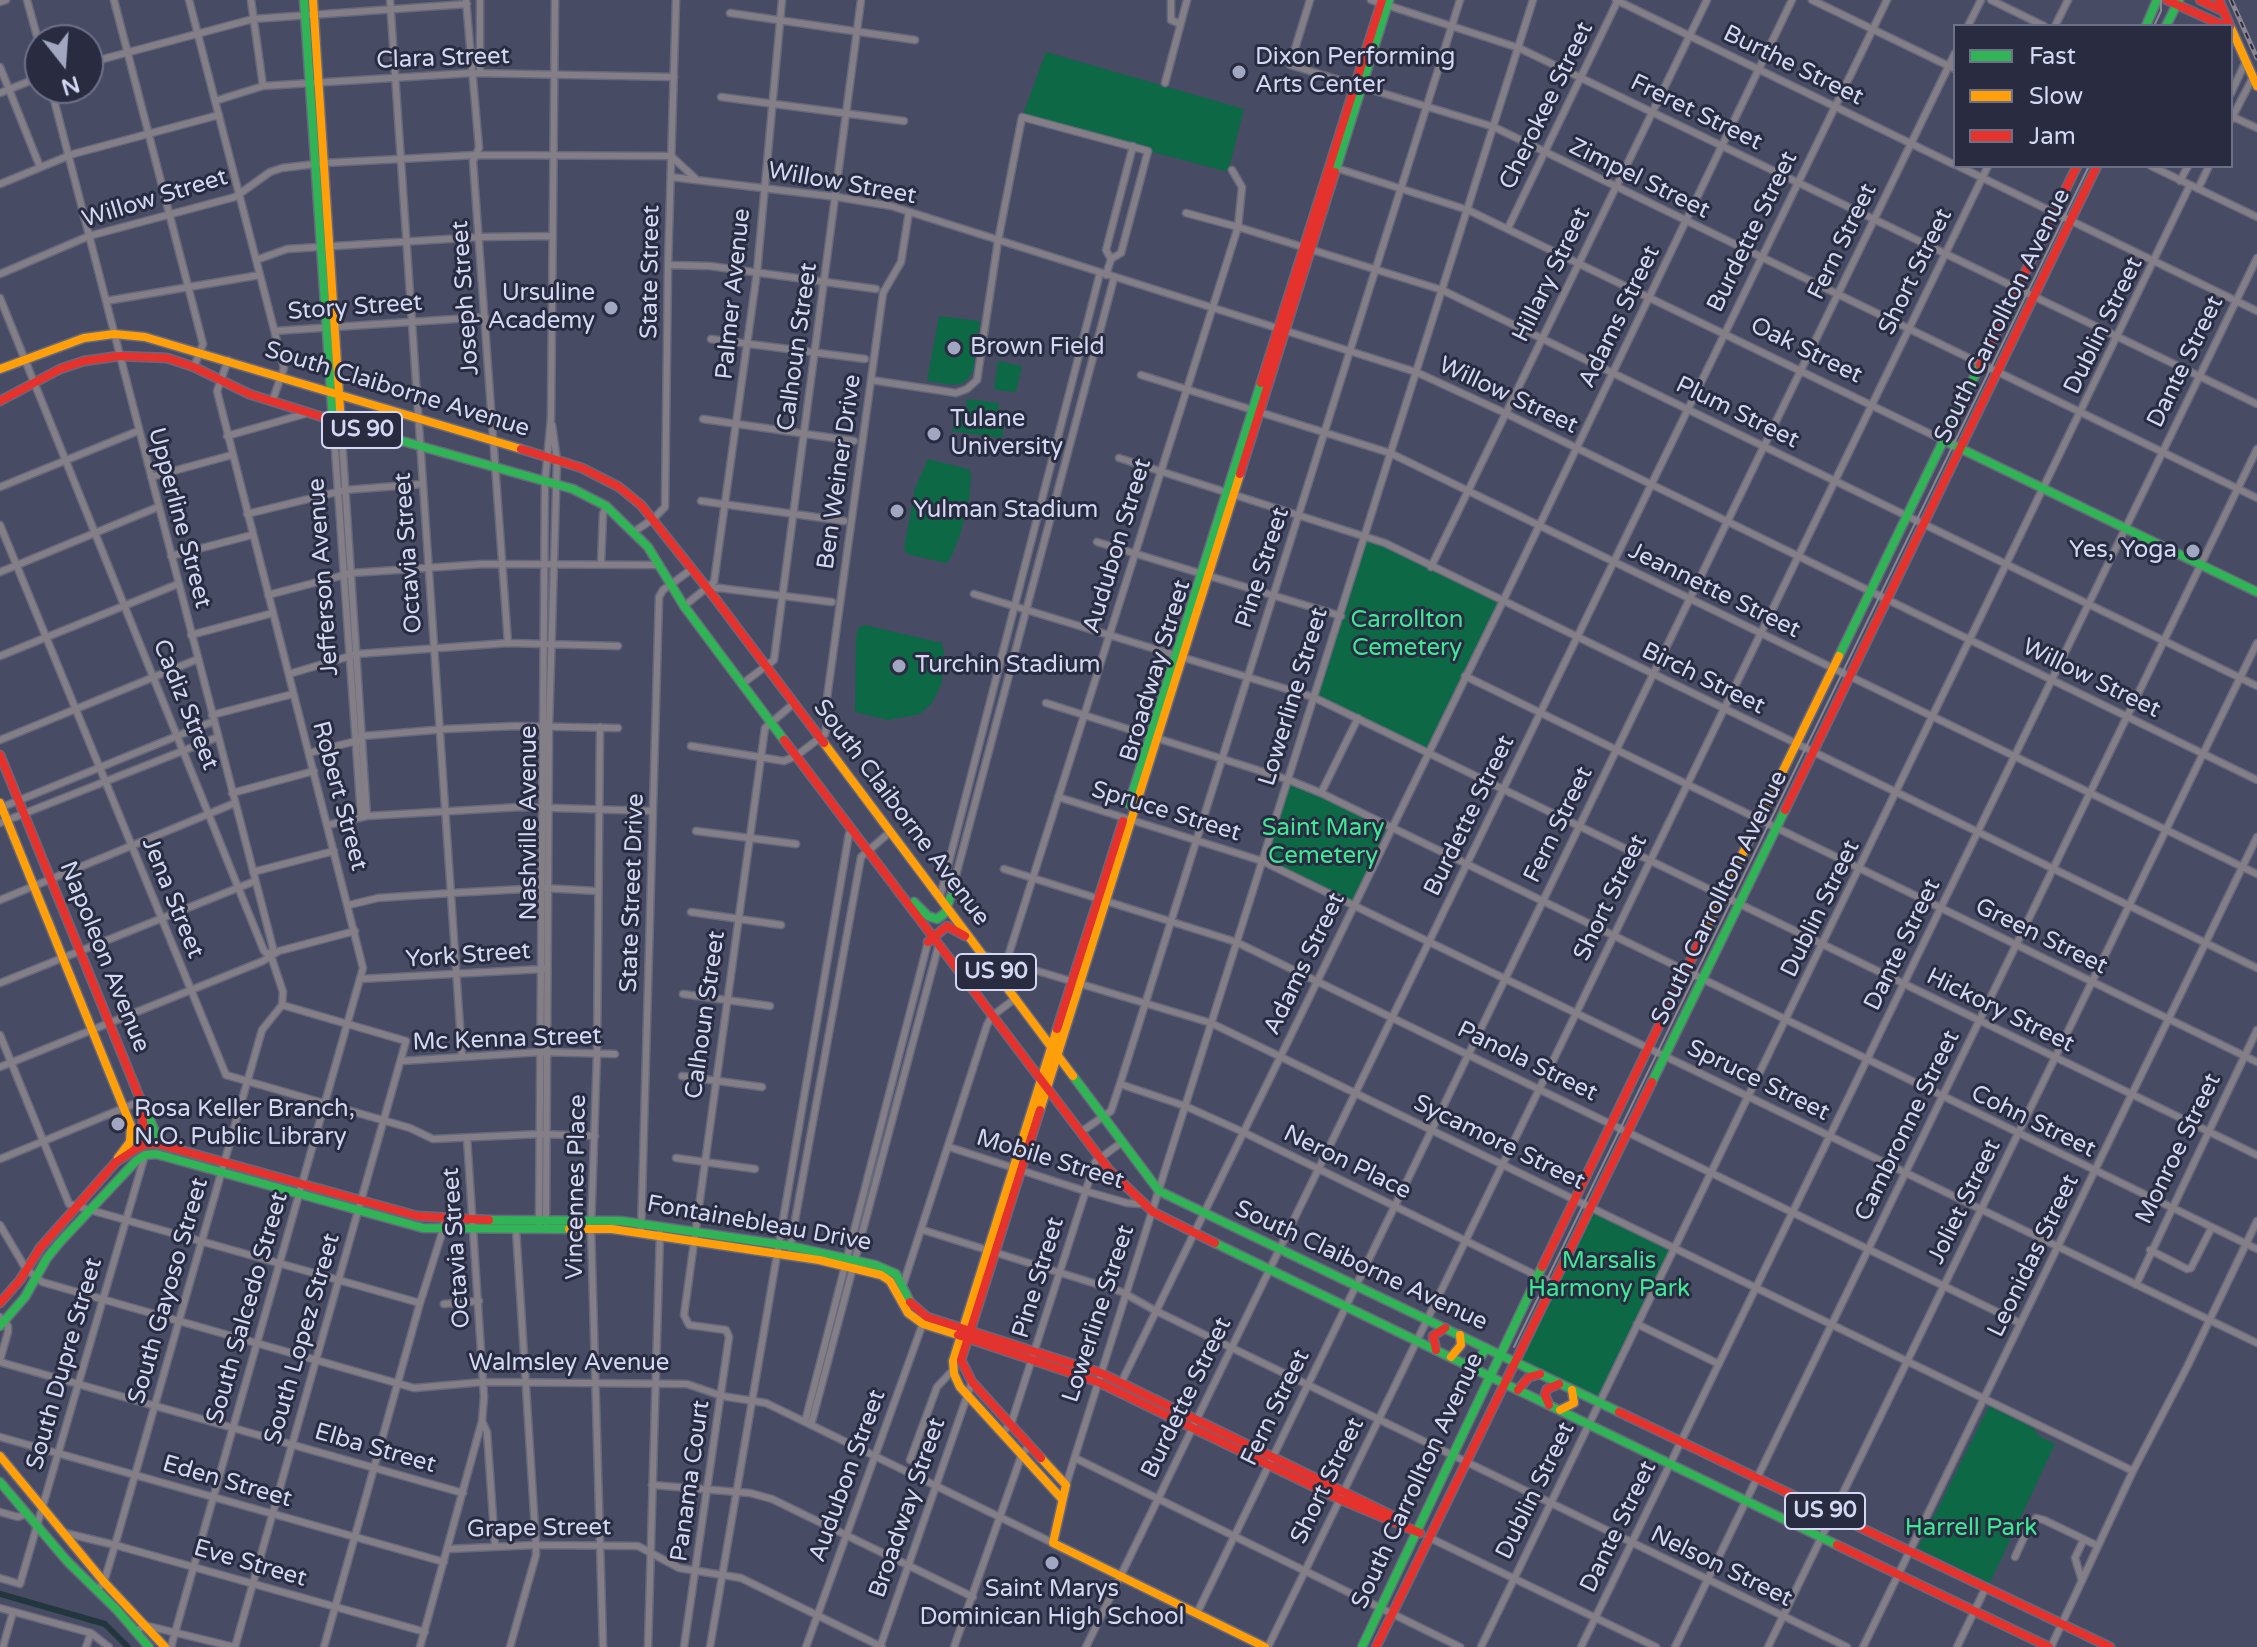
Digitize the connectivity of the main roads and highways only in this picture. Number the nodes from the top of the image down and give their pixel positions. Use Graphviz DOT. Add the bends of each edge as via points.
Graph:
graph roads {
  1 [pos="304,0"];
  2 [pos="313,0"];
  3 [pos="2157,0"];
  4 [pos="2167,0"];
  5 [pos="2200,0"];
  6 [pos="2219,0"];
  7 [pos="1385,2"];
  8 [pos="2178,3"];
  9 [pos="2224,11"];
  10 [pos="309,15"];
  11 [pos="2147,24"];
  12 [pos="2167,24"];
  13 [pos="2222,24"];
  14 [pos="2229,24"];
  15 [pos="2233,34"];
  16 [pos="2253,82"];
  17 [pos="2076,168"];
  18 [pos="2096,168"];
  19 [pos="0,369"];
  20 [pos="335,394"];
  21 [pos="0,401"];
  22 [pos="337,422"];
  23 [pos="1943,440"];
  24 [pos="1961,448"];
  25 [pos="2257,592"];
  26 [pos="0,755"];
  27 [pos="1,806"];
  28 [pos="4,822"];
  29 [pos="882,868"];
  30 [pos="945,897"];
  31 [pos="933,941"];
  32 [pos="992,965"];
  33 [pos="1054,1050"];
  34 [pos="1044,1084"];
  35 [pos="141,1101"];
  36 [pos="142,1145"];
  37 [pos="168,1146"];
  38 [pos="116,1162"];
  39 [pos="223,1167"];
  40 [pos="123,1174"];
  41 [pos="358,1205"];
  42 [pos="542,1223"];
  43 [pos="850,1262"];
  44 [pos="1534,1286"];
  45 [pos="1547,1298"];
  46 [pos="0,1303"];
  47 [pos="1,1321"];
  48 [pos="925,1321"];
  49 [pos="1445,1328"];
  50 [pos="965,1334"];
  51 [pos="1460,1335"];
  52 [pos="1486,1348"];
  53 [pos="1436,1350"];
  54 [pos="1500,1355"];
  55 [pos="1451,1357"];
  56 [pos="1515,1362"];
  57 [pos="1464,1363"];
  58 [pos="1540,1374"];
  59 [pos="1489,1376"];
  60 [pos="1100,1377"];
  61 [pos="1504,1383"];
  62 [pos="1559,1384"];
  63 [pos="1518,1390"];
  64 [pos="1572,1390"];
  65 [pos="1549,1405"];
  66 [pos="1560,1410"];
  67 [pos="1195,1424"];
  68 [pos="1461,1437"];
  69 [pos="1474,1444"];
  70 [pos="0,1456"];
  71 [pos="0,1482"];
  72 [pos="1066,1485"];
  73 [pos="1062,1499"];
  74 [pos="1416,1531"];
  75 [pos="1428,1537"];
  76 [pos="1053,1543"];
  77 [pos="149,1647"];
  78 [pos="168,1647"];
  79 [pos="1266,1647"];
  80 [pos="1362,1647"];
  81 [pos="1376,1647"];
  82 [pos="2050,1647"];
  83 [pos="2110,1647"];
  1 -- 10 [label="main road, Jefferson Avenue"];
  2 -- 10 [label="main road, Jefferson Avenue"];
  3 -- 11 [label="main road"];
  4 -- 8 [label="main road"];
  5 -- 9 [label="main road"];
  6 -- 9 [label="main road"];
  7 -- 33 [label="main road, Broadway Street"];
  8 -- 12 [label="main road"];
  8 -- 13 [label="main road"];
  9 -- 14 [label="main road"];
  10 -- 20 [label="main road, Jefferson Avenue"];
  15 -- 16 [label="main road"];
  17 -- 23 [label="main road, South Carrollton Avenue"];
  18 -- 24 [label="main road, South Carrollton Avenue"];
  19 -- 20 [label="main road, South Claiborne Avenue / US 90" via="69,342 114,334 201,352"];
  20 -- 22 [label="main road, Jefferson Avenue"];
  20 -- 30 [label="main road, South Claiborne Avenue / US 90" via="582,468 631,496"];
  21 -- 22 [label="main road, South Claiborne Avenue / US 90" via="84,361 167,358 249,394"];
  22 -- 29 [label="main road, South Claiborne Avenue / US 90" via="573,489 606,506 635,531 684,606 854,831 865,854"];
  23 -- 24 [label="main road, Oak Street"];
  23 -- 44 [label="main road, South Carrollton Avenue"];
  24 -- 25 [label="main road, Oak Street"];
  24 -- 45 [label="main road, South Carrollton Avenue"];
  26 -- 35 [label="main road, Napoleon Avenue"];
  27 -- 28 [label="main road, Napoleon Avenue"];
  28 -- 38 [label="main road, Napoleon Avenue" via="124,1108 132,1133"];
  29 -- 30 [label="main road" via="931,918 943,916"];
  29 -- 31 [label="main road, South Claiborne Avenue / US 90"];
  30 -- 32 [label="main road, South Claiborne Avenue / US 90"];
  31 -- 32 [label="main road" via="944,927 953,927"];
  31 -- 34 [label="main road, South Claiborne Avenue / US 90"];
  32 -- 33 [label="main road, South Claiborne Avenue / US 90"];
  33 -- 34 [label="main road, Broadway Street"];
  33 -- 49 [label="main road, South Claiborne Avenue / US 90" via="1159,1191"];
  34 -- 50 [label="main road, Broadway Street"];
  34 -- 53 [label="main road, South Claiborne Avenue / US 90" via="1100,1158 1153,1212"];
  35 -- 36 [label="main road, Napoleon Avenue"];
  35 -- 37 [label="main road"];
  36 -- 37 [label="main road, Fontainebleau Drive"];
  36 -- 38 [label="main road"];
  36 -- 40 [label="main road"];
  37 -- 39 [label="main road, Fontainebleau Drive"];
  38 -- 46 [label="main road"];
  39 -- 40 [label="main road, Fontainebleau Drive" via="156,1154 145,1155"];
  39 -- 41 [label="main road, Fontainebleau Drive" via="299,1194"];
  39 -- 41 [label="main road, Fontainebleau Drive" via="302,1183"];
  40 -- 47 [label="main road" via="47,1258 25,1297"];
  41 -- 42 [label="main road, Fontainebleau Drive" via="444,1219"];
  41 -- 42 [label="main road, Fontainebleau Drive" via="412,1226 443,1230 516,1229"];
  42 -- 43 [label="main road, Fontainebleau Drive" via="641,1229"];
  43 -- 48 [label="main road, Fontainebleau Drive" via="886,1277 904,1308"];
  43 -- 48 [label="main road, Fontainebleau Drive" via="890,1270"];
  44 -- 45 [label="main road"];
  44 -- 54 [label="main road, South Carrollton Avenue"];
  45 -- 56 [label="main road, South Carrollton Avenue"];
  48 -- 50 [label="main road"];
  49 -- 51 [label="main road, South Claiborne Avenue / US 90"];
  49 -- 53 [label="main road" via="1433,1336"];
  50 -- 60 [label="main road"];
  50 -- 72 [label="main road, Broadway Street" via="962,1366 972,1382"];
  50 -- 73 [label="main road" via="953,1370 960,1387"];
  51 -- 52 [label="main road, South Claiborne Avenue / US 90"];
  51 -- 55 [label="main road" via="1461,1345"];
  52 -- 54 [label="main road, South Claiborne Avenue / US 90"];
  52 -- 57 [label="main road" via="1480,1358"];
  53 -- 55 [label="main road, South Claiborne Avenue / US 90"];
  54 -- 56 [label="main road, South Claiborne Avenue / US 90"];
  54 -- 59 [label="main road, South Carrollton Avenue"];
  55 -- 57 [label="main road, South Claiborne Avenue / US 90"];
  56 -- 58 [label="main road, South Claiborne Avenue / US 90"];
  56 -- 61 [label="main road, South Carrollton Avenue"];
  57 -- 59 [label="main road, South Claiborne Avenue / US 90"];
  58 -- 62 [label="main road, South Claiborne Avenue / US 90"];
  58 -- 63 [label="main road" via="1529,1377"];
  59 -- 61 [label="main road, South Claiborne Avenue / US 90"];
  59 -- 68 [label="main road, South Carrollton Avenue"];
  60 -- 67 [label="main road"];
  60 -- 67 [label="main road"];
  61 -- 63 [label="main road, South Claiborne Avenue / US 90"];
  61 -- 69 [label="main road, South Carrollton Avenue"];
  62 -- 64 [label="main road, South Claiborne Avenue / US 90"];
  62 -- 65 [label="main road" via="1547,1389"];
  63 -- 65 [label="main road, South Claiborne Avenue / US 90"];
  64 -- 66 [label="main road" via="1574,1403"];
  64 -- 83 [label="main road, South Claiborne Avenue / US 90"];
  65 -- 66 [label="main road, South Claiborne Avenue / US 90"];
  66 -- 82 [label="main road, South Claiborne Avenue / US 90"];
  67 -- 74 [label="main road"];
  68 -- 69 [label="main road"];
  68 -- 74 [label="main road, South Carrollton Avenue"];
  69 -- 75 [label="main road, South Carrollton Avenue"];
  70 -- 78 [label="main road" via="104,1582"];
  71 -- 77 [label="main road"];
  72 -- 73 [label="main road, Lowerline Street"];
  73 -- 76 [label="main road, Lowerline Street"];
  74 -- 75 [label="main road"];
  74 -- 80 [label="main road, South Carrollton Avenue"];
  75 -- 81 [label="main road, South Carrollton Avenue"];
  76 -- 79 [label="main road, Walmsley Avenue"];
}
